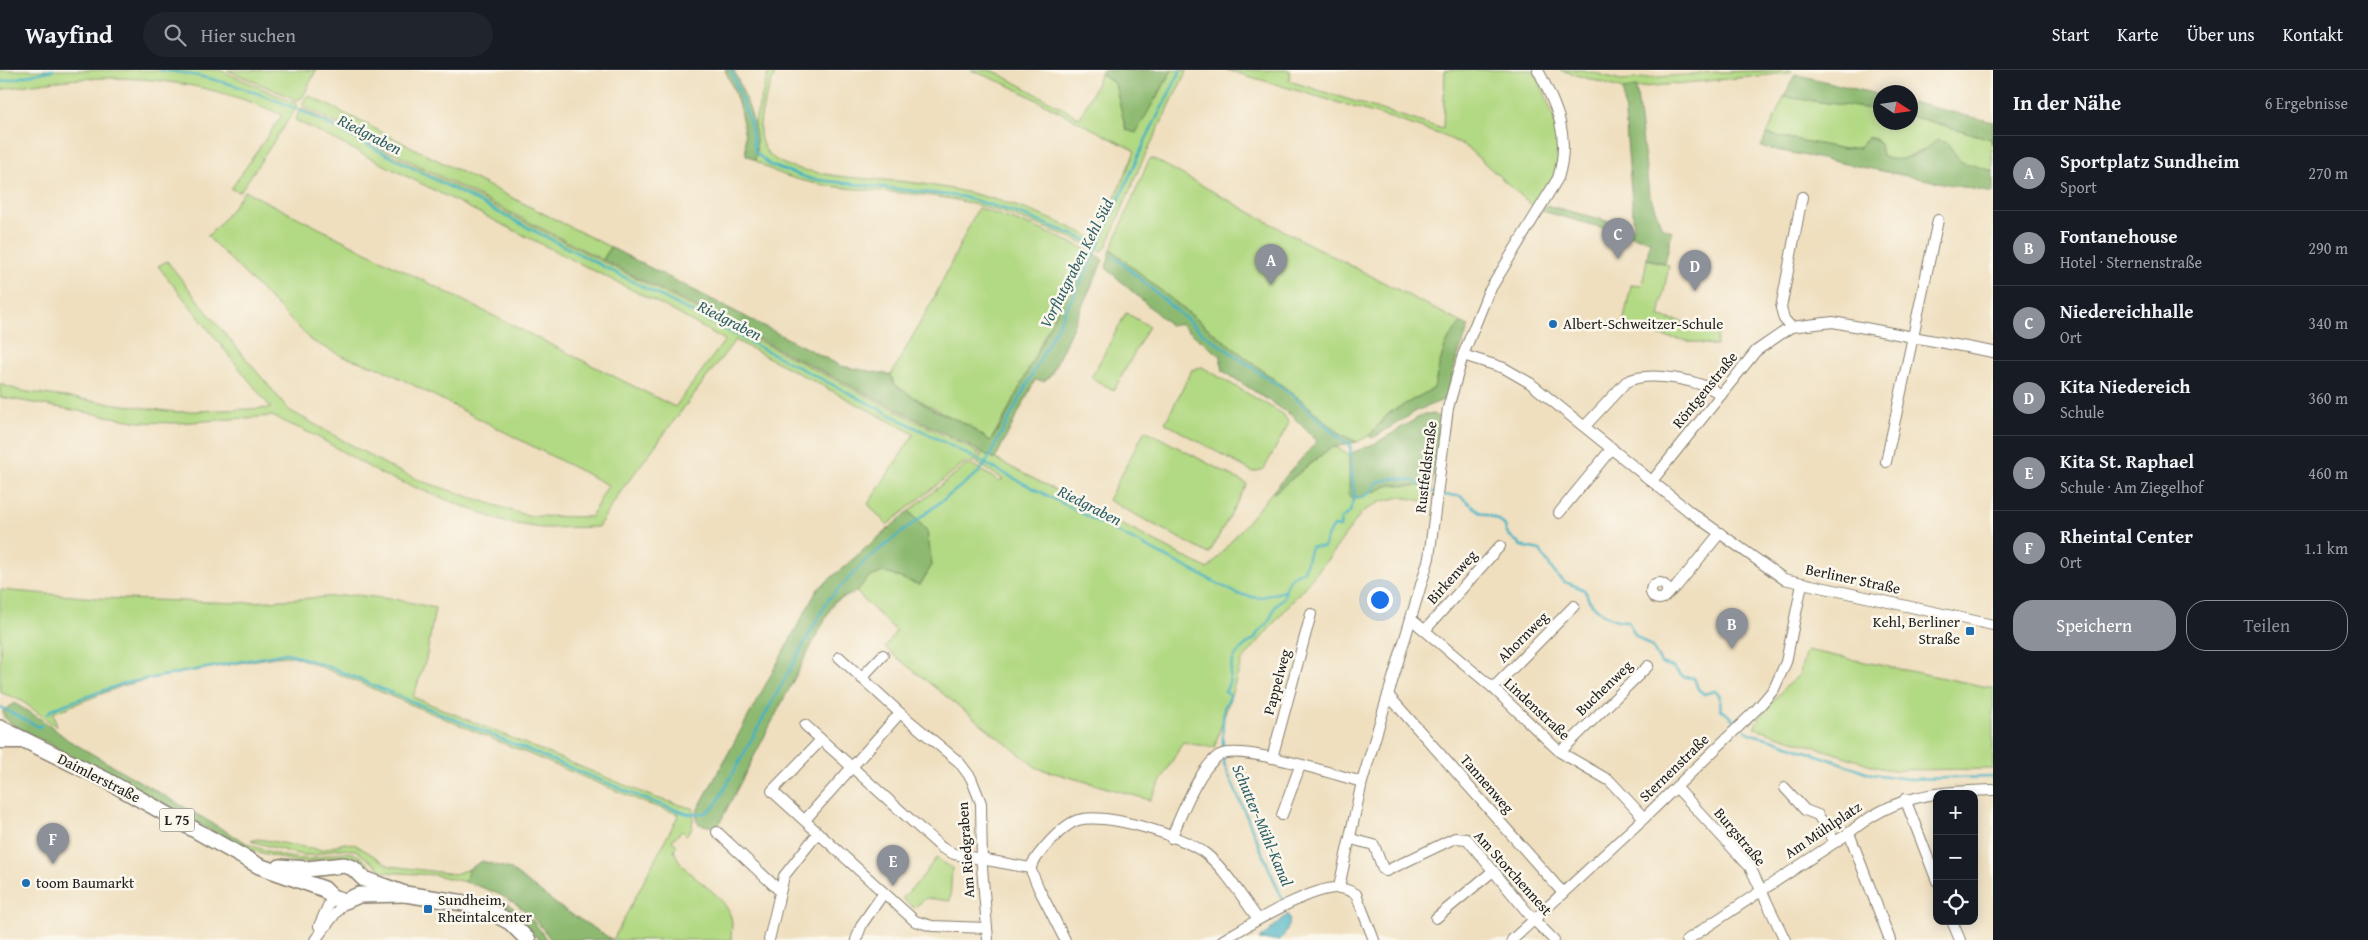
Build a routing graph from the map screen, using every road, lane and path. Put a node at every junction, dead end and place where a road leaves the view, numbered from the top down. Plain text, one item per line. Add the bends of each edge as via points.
1 (1538, 70) edge
2 (1802, 197) dead end
3 (1938, 220) dead end
4 (1791, 327) junction
5 (1913, 337) junction
6 (1993, 352) edge
7 (1463, 355) junction
8 (1721, 395) junction
9 (1584, 426) junction
10 (1612, 448) junction
11 (1886, 462) dead end
12 (1652, 481) junction
13 (1559, 513) dead end
14 (1720, 533) junction
15 (1500, 546) dead end
16 (1802, 584) junction
17 (1665, 596) dead end
18 (1574, 606) dead end
19 (1311, 614) dead end
20 (1411, 619) junction
21 (1993, 626) edge
22 (1426, 629) junction
23 (883, 655) dead end
24 (839, 657) dead end
25 (1648, 666) dead end
26 (861, 678) junction
27 (1494, 688) junction
28 (1388, 695) junction
29 (900, 713) junction
30 (805, 726) dead end
31 (0, 728) edge
32 (821, 740) junction
33 (0, 742) edge
34 (26, 742) junction
35 (1560, 752) junction
36 (1272, 758) junction
37 (1300, 766) junction
38 (853, 767) junction
39 (1362, 782) junction
40 (1676, 787) junction
41 (1785, 788) dead end
42 (1993, 790) edge
43 (1906, 799) junction
44 (1282, 815) dead end
45 (1644, 818) junction
46 (805, 820) junction
47 (717, 832) dead end
48 (818, 833) junction
49 (1849, 833) junction
50 (1171, 838) junction
51 (1350, 839) junction
52 (1835, 842) junction
53 (982, 859) junction
54 (248, 860) junction
55 (332, 868) junction
56 (1030, 868) junction
57 (1493, 871) junction
58 (364, 879) junction
59 (1937, 880) edge
60 (1339, 888) junction
61 (1761, 890) junction
62 (780, 891) junction
63 (1563, 893) junction
64 (404, 894) junction
65 (883, 894) junction
66 (340, 896) junction
67 (1436, 918) dead end
68 (1533, 919) junction
69 (1258, 920) junction
70 (1954, 925) edge
71 (987, 928) junction
72 (311, 940) edge
73 (316, 940) edge
74 (528, 940) edge
75 (769, 940) edge
76 (856, 940) edge
77 (988, 940) edge
78 (1065, 940) edge
79 (1223, 940) edge
80 (1374, 940) edge
81 (1512, 940) edge
82 (1554, 940) edge
83 (1687, 940) edge
84 (1785, 940) edge
85 (1890, 940) edge
86 (1960, 940) edge

1 - 7 street, Rustfeldstraße via 1560,119 1563,160 1558,178 1488,293
2 - 4 street via 1781,308
3 - 5 street
4 - 5 street, Röntgenstraße via 1833,322
4 - 8 street, Röntgenstraße via 1756,351
5 - 6 street, Röntgenstraße
5 - 11 street
7 - 9 street, Berliner Straße via 1504,368 1530,383
7 - 20 street, Rustfeldstraße via 1448,408 1429,558
8 - 9 street via 1711,386 1656,376 1634,378 1626,382
8 - 12 street, Röntgenstraße
9 - 10 street, Berliner Straße
10 - 12 street, Berliner Straße
10 - 13 street
12 - 14 street, Berliner Straße
14 - 16 street, Berliner Straße via 1768,570
14 - 17 street
15 - 22 street, Birkenweg
16 - 21 street, Berliner Straße
16 - 40 street, Sternenstraße via 1786,662 1774,689
18 - 27 street, Ahornweg
19 - 36 street, Pappelweg
20 - 22 street, Lindenstraße
20 - 28 street, Rustfeldstraße
22 - 27 street, Lindenstraße
23 - 26 street
24 - 26 street, Am Riedgraben
25 - 35 street, Buchenweg
26 - 29 street, Am Riedgraben
27 - 35 street, Lindenstraße
28 - 39 street, Rustfeldstraße
28 - 63 street, Tannenweg
29 - 38 street
29 - 53 street, Am Riedgraben via 959,762 971,778 981,804
30 - 32 street
31 - 34 main road, Daimlerstraße / L 75
32 - 38 street
32 - 46 street via 772,791
33 - 34 street
34 - 54 main road, Daimlerstraße / L 75 via 106,780
35 - 45 street, Lindenstraße via 1605,778
36 - 37 street
36 - 50 street via 1230,751 1219,755 1207,767 1193,791
37 - 39 street
37 - 44 street
38 - 46 street
38 - 53 street via 942,848 954,854
39 - 51 street, Rustfeldstraße
40 - 45 street, Sternenstraße
40 - 61 street, Burgstraße via 1750,868
41 - 52 street via 1805,810 1818,815
42 - 43 street, Am Mühlplatz via 1945,792
43 - 49 street, Am Mühlplatz via 1868,816
43 - 59 street
45 - 63 street, Sternenstraße
46 - 48 street
47 - 62 street
48 - 62 street via 784,876
48 - 65 street
49 - 52 street, Am Mühlplatz
49 - 85 street
50 - 56 street via 1112,820 1076,820 1046,845
50 - 69 street via 1204,852 1217,863
51 - 57 street, Am Storchennest via 1374,845 1386,870 1462,837
51 - 60 street, Rustfeldstraße
52 - 61 street, Am Mühlplatz
53 - 56 street
53 - 71 street, Am Riedgraben
54 - 55 main road, Daimlerstraße / L 75 via 291,868
54 - 66 main road, Daimlerstraße / L 75
55 - 58 main road, Daimlerstraße / L 75 via 344,865 354,868
55 - 66 main road via 324,879
56 - 78 street
57 - 67 street
57 - 68 street, Am Storchennest
58 - 64 main road, Daimlerstraße / L 75
58 - 66 main road via 363,888
60 - 69 street via 1323,890
60 - 80 street via 1356,894
61 - 83 street, Am Mühlplatz
61 - 84 street, Burgstraße
62 - 75 street
63 - 68 street, Sternenstraße
64 - 66 main road, Daimlerstraße / L 75
64 - 74 main road, Daimlerstraße / L 75 via 485,909 510,922
65 - 71 street via 915,921 932,926
65 - 76 street via 862,924
66 - 72 street
66 - 73 street
68 - 81 street, Sternenstraße
68 - 82 street, Am Storchennest
69 - 79 street
70 - 86 street
71 - 77 street, Am Riedgraben

